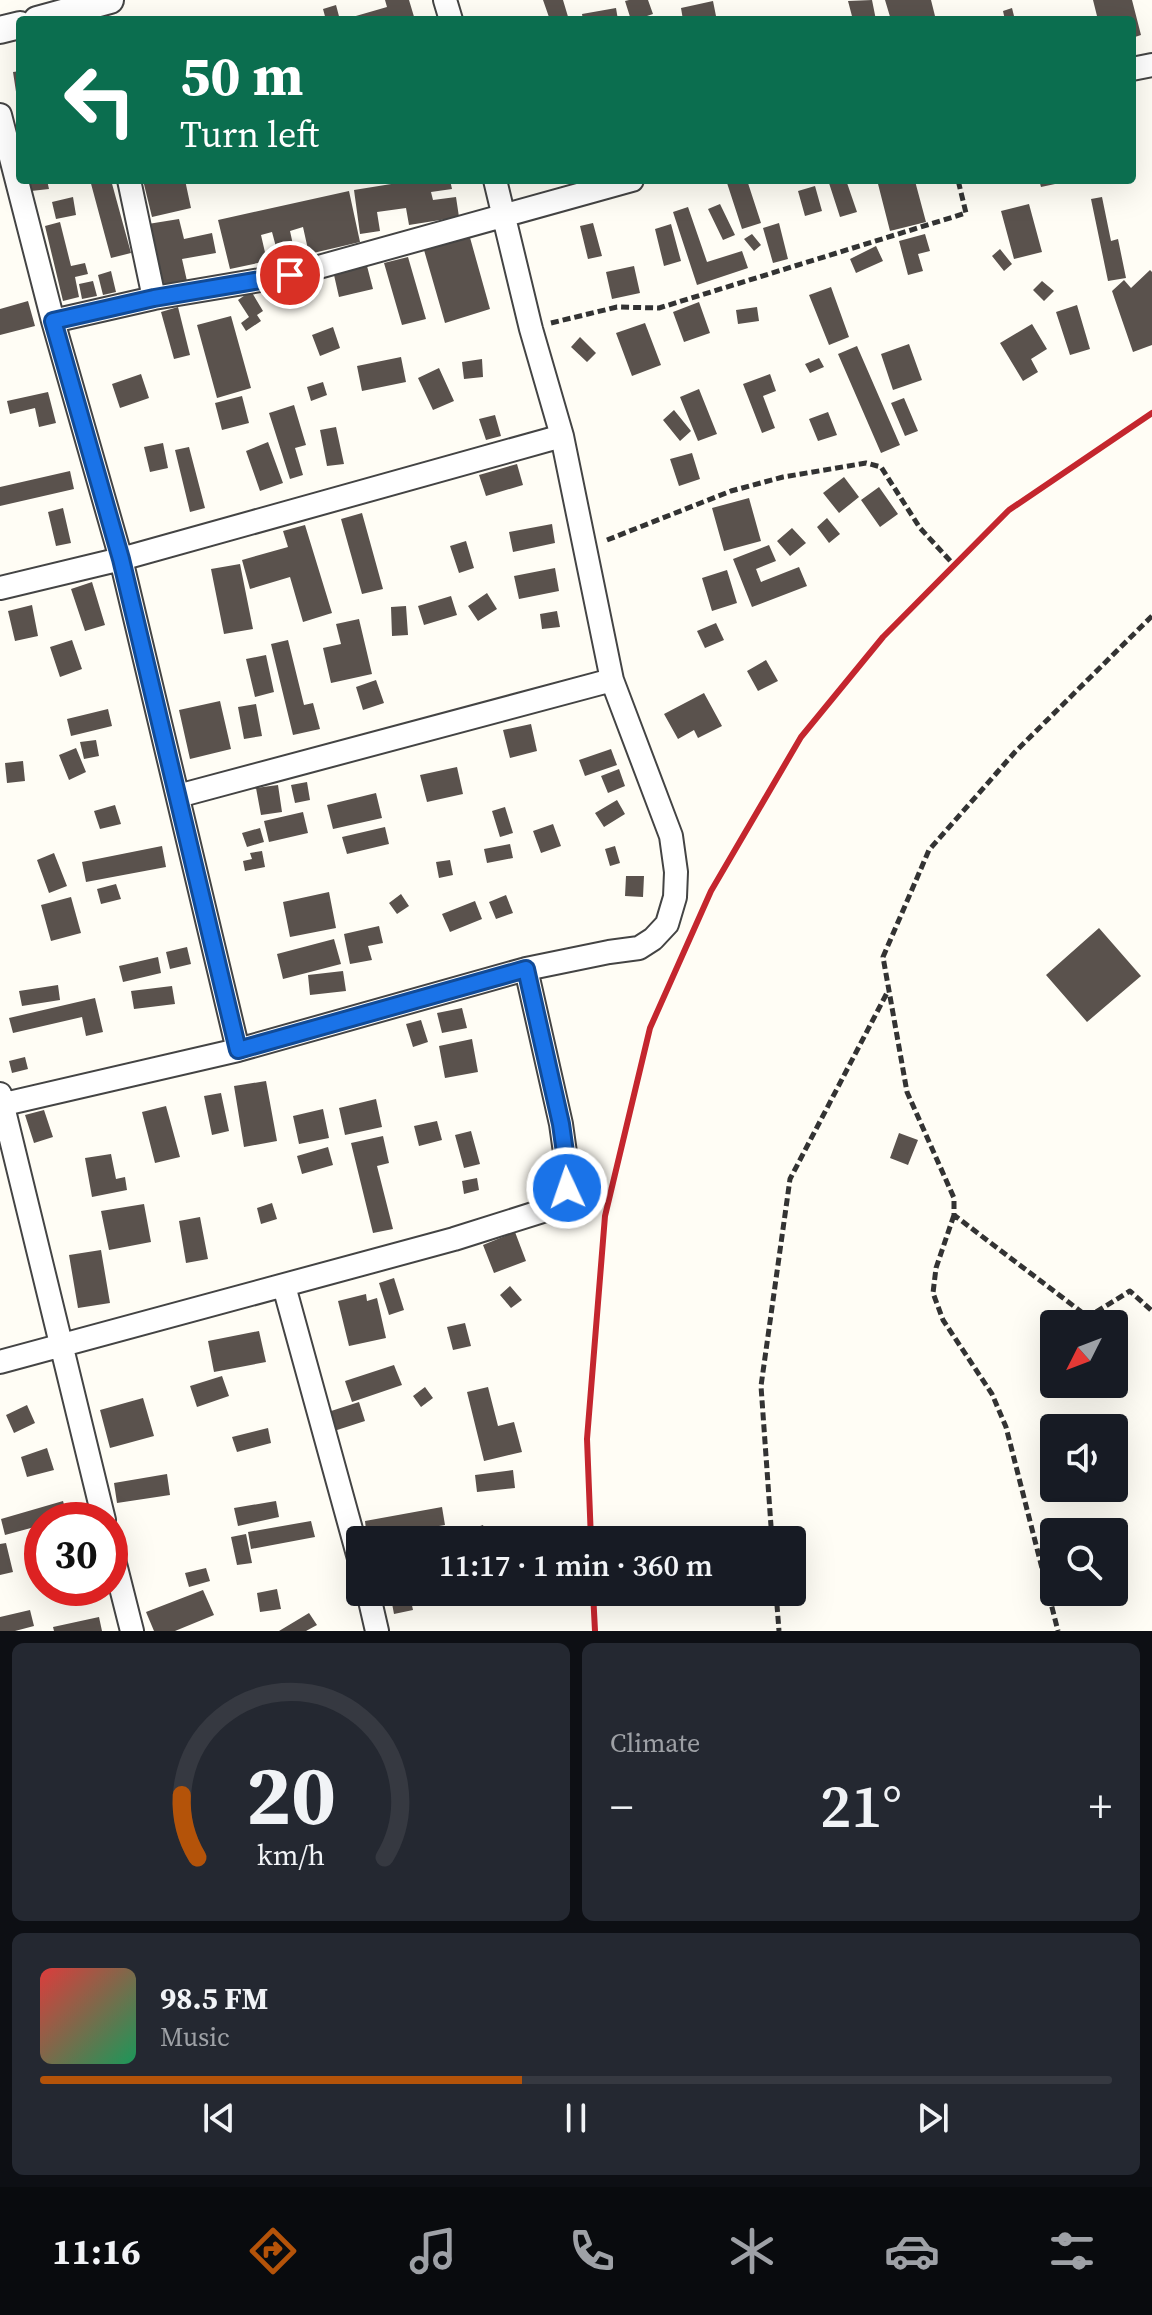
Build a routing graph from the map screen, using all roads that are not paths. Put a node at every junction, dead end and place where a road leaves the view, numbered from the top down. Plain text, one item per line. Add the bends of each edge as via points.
1 (101, 8) edge
2 (58, 16) edge
3 (0, 115) edge
4 (16, 177) edge
5 (18, 184) edge
6 (130, 184) edge
7 (496, 184) edge
8 (617, 184) edge
9 (504, 214) junction
10 (154, 298) junction
11 (53, 321) junction
12 (562, 436) junction
13 (121, 559) junction
14 (0, 588) edge
15 (612, 680) junction
16 (178, 796) junction
17 (526, 969) junction
18 (238, 1050) junction
19 (1, 1101) edge
20 (284, 1286) junction
21 (61, 1347) junction
22 (0, 1362) edge
23 (100, 1502) edge
24 (350, 1526) edge
25 (126, 1606) edge
26 (371, 1606) edge
27 (132, 1631) edge
28 (377, 1631) edge

1 - 2 street
3 - 4 street
5 - 11 street
6 - 10 street
7 - 9 street
8 - 9 street
9 - 10 street via 290,275
9 - 12 street
10 - 11 street
11 - 13 street
12 - 13 street
12 - 15 street
13 - 14 street
13 - 16 street
15 - 16 street
15 - 17 street via 671,836 675,897 667,924 639,948
16 - 18 street
17 - 18 street
17 - 20 street via 561,1124 568,1174 561,1199 549,1209 481,1231
18 - 19 street
19 - 21 street
20 - 21 street
20 - 24 street
21 - 22 street
21 - 23 street
25 - 27 street
26 - 28 street

